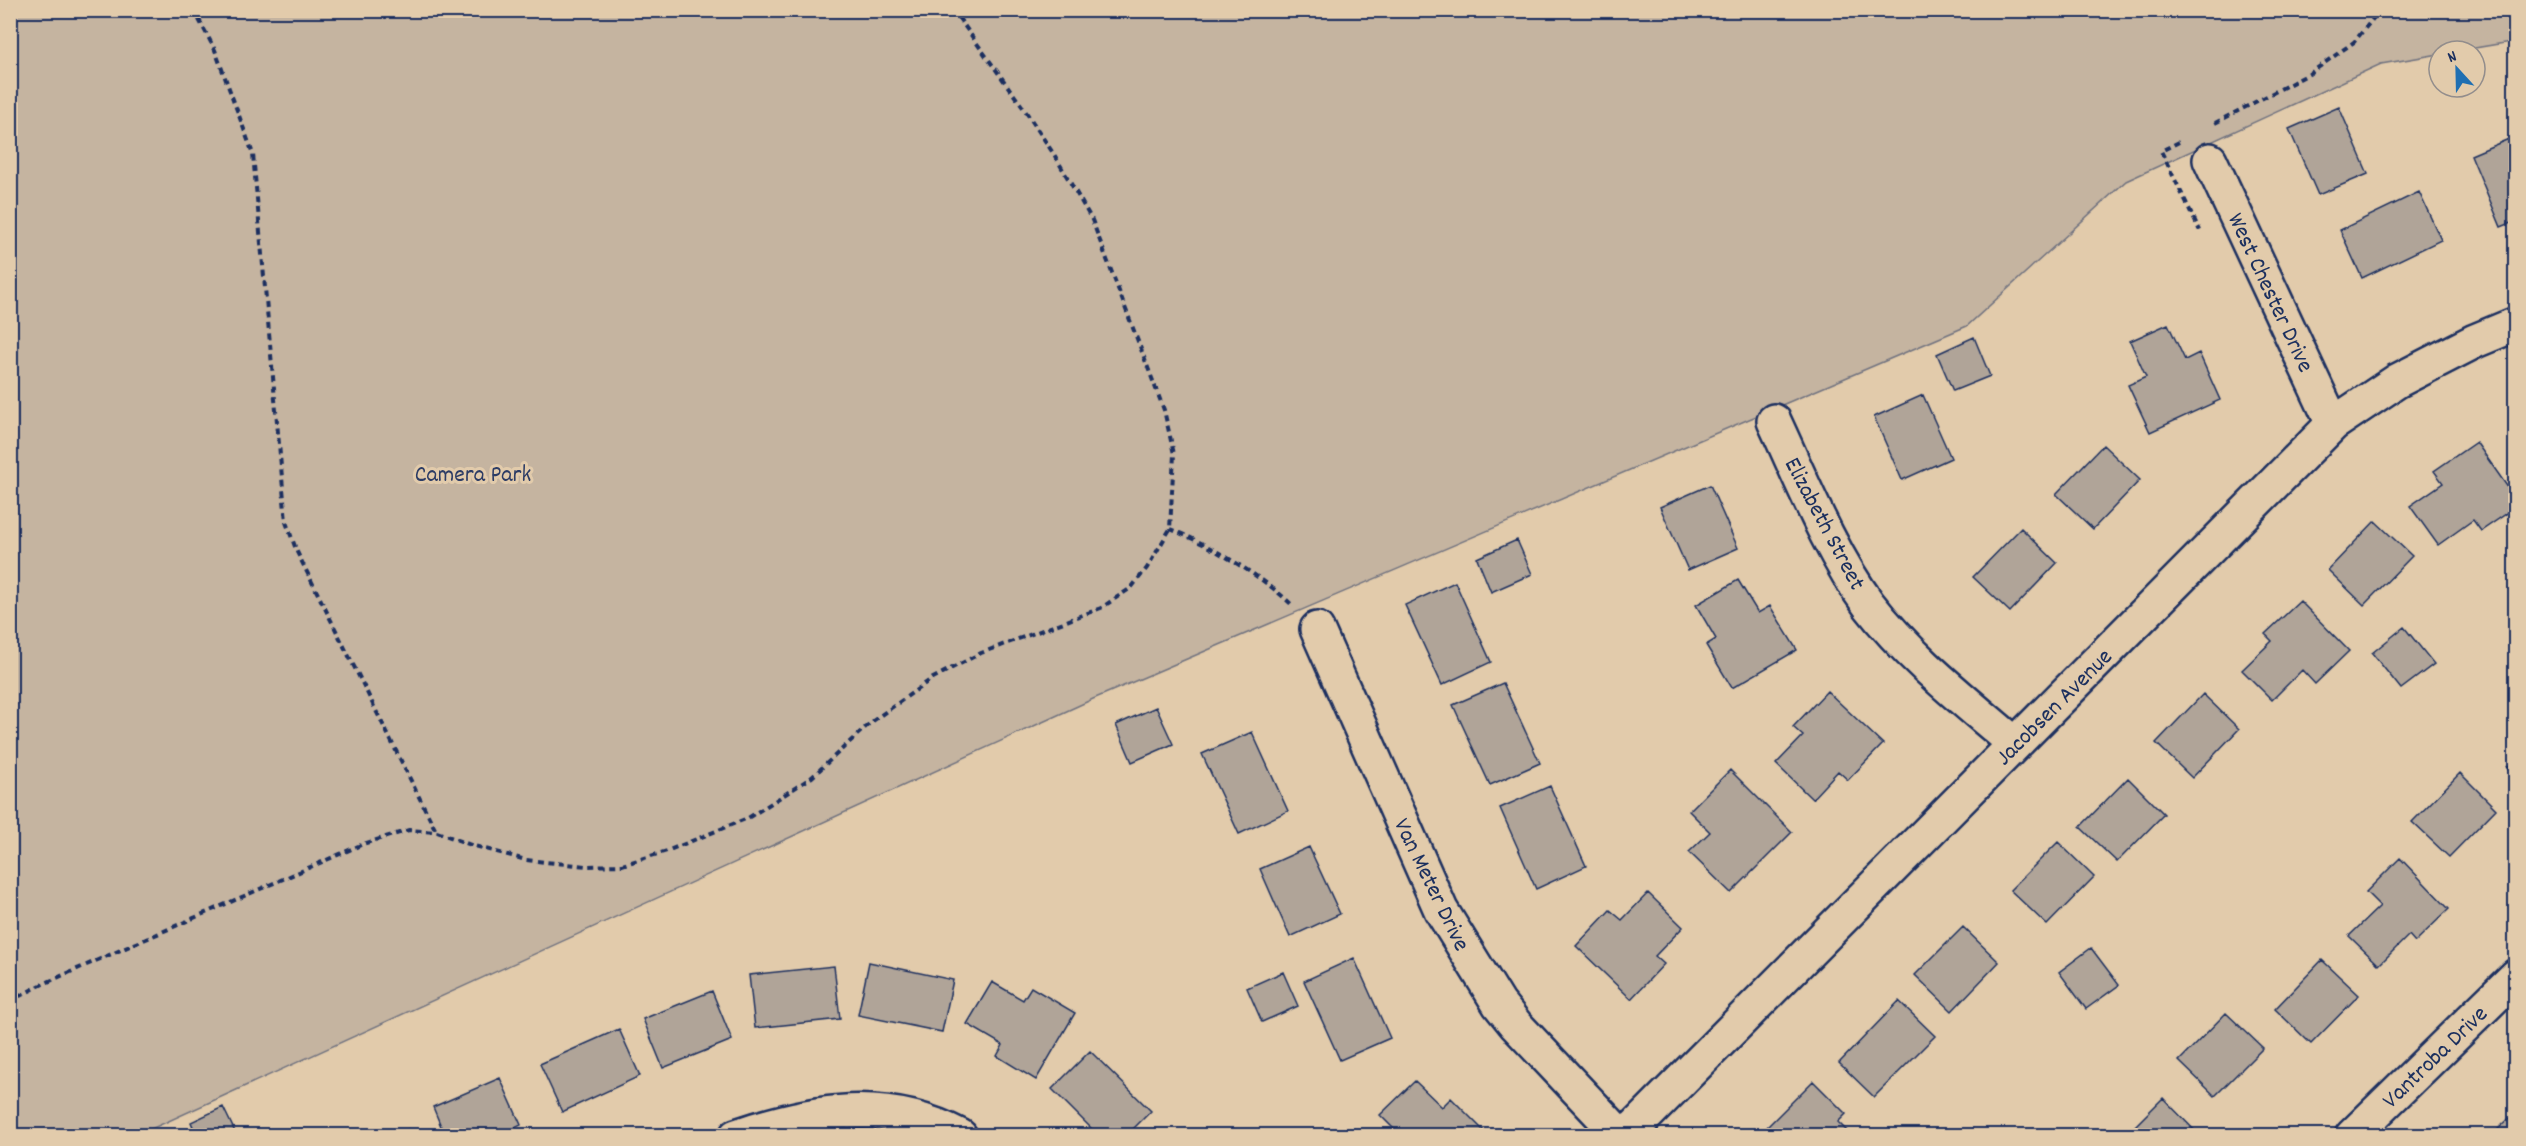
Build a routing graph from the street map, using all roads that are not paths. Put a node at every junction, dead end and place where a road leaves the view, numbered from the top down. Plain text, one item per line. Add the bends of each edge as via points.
1 (2210, 160) dead end
2 (2516, 324) edge
3 (1774, 421) dead end
4 (2333, 424) junction
5 (1317, 629) road end
6 (2015, 744) junction
7 (2516, 976) edge
8 (736, 1136) edge
9 (960, 1136) edge
10 (1621, 1136) edge
11 (1626, 1136) edge
12 (2352, 1136) edge

1 - 4 street, West Chester Drive
2 - 4 street, Jacobsen Avenue via 2397,381
3 - 6 street, Elizabeth Street via 1824,529 1868,603 1904,646
4 - 6 street, Jacobsen Avenue
5 - 10 street, Van Meter Drive via 1441,910 1466,952 1516,1025
6 - 11 street, Jacobsen Avenue
7 - 12 street, Vantroba Drive
8 - 9 street via 781,1121 836,1111 893,1112 941,1125

